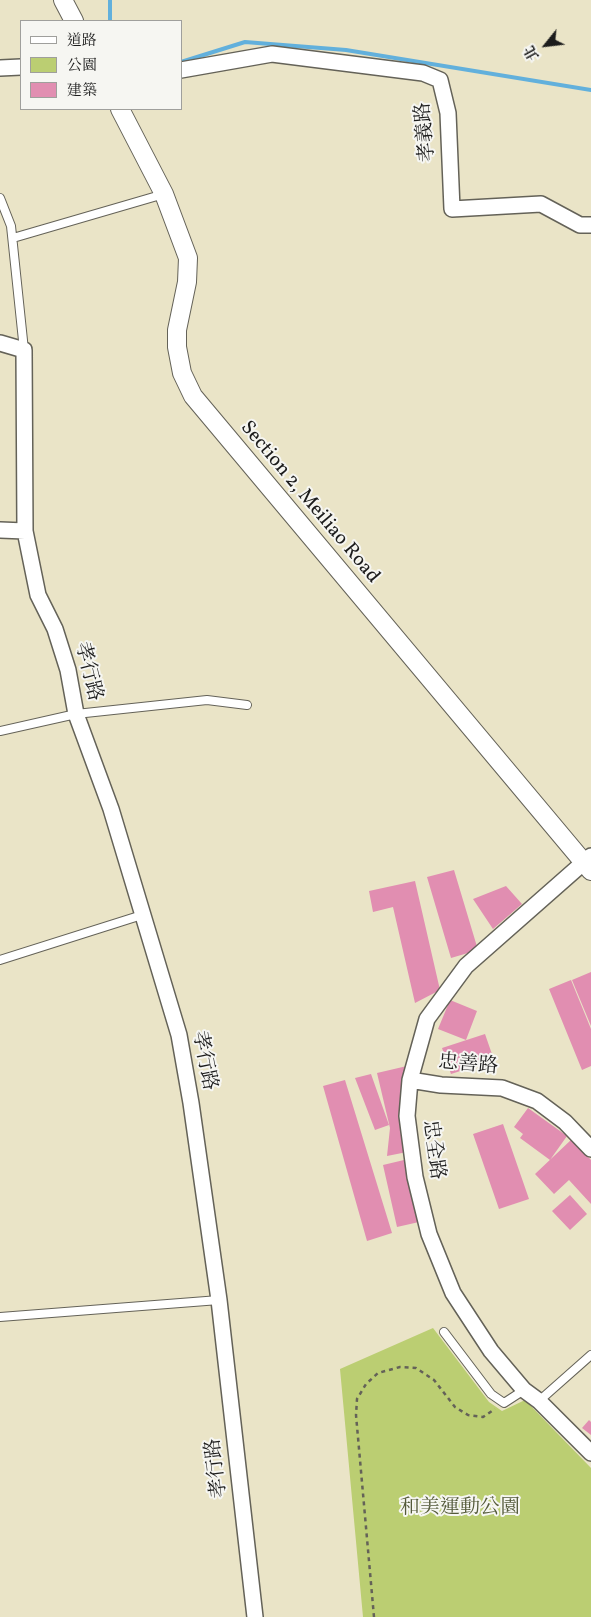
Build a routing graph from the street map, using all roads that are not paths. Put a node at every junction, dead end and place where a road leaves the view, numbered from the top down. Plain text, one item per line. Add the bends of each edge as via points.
1 (63, 0) edge
2 (73, 20) edge
3 (20, 67) edge
4 (0, 68) edge
5 (182, 70) edge
6 (121, 110) edge
7 (164, 194) junction
8 (0, 198) edge
9 (591, 225) edge
10 (13, 238) junction
11 (0, 343) edge
12 (24, 350) junction
13 (0, 530) edge
14 (26, 531) junction
15 (247, 705) dead end
16 (76, 714) junction
17 (0, 730) edge
18 (588, 863) edge
19 (142, 915) junction
20 (0, 960) edge
21 (410, 1080) junction
22 (591, 1149) edge
23 (219, 1300) junction
24 (0, 1317) edge
25 (444, 1332) dead end
26 (591, 1355) edge
27 (524, 1390) junction
28 (539, 1401) junction
29 (591, 1453) edge
30 (255, 1617) edge

1 - 2 street
3 - 4 street
5 - 9 street, 孝義路 via 272,54 423,73 440,80 448,112 452,209 541,204 580,225
6 - 7 street, Section 2, Meiliao Road
7 - 10 lane
7 - 18 street, Section 2, Meiliao Road via 188,258 177,347 182,372 193,396
8 - 10 lane
10 - 12 lane
11 - 12 street
12 - 14 street, 孝行路
13 - 14 street
14 - 16 street, 孝行路 via 38,595 55,629 68,670
15 - 16 lane via 207,700
16 - 17 lane
16 - 19 street, 孝行路 via 111,809
18 - 21 street, 忠全路 via 466,966 427,1019
19 - 20 lane
19 - 23 street, 孝行路 via 179,1035
21 - 22 street, 忠善路 via 502,1088 537,1101 565,1122
21 - 27 street, 忠全路 via 407,1116 414,1177 429,1234 453,1293 491,1351
23 - 24 lane
23 - 30 street, 孝行路
25 - 27 lane via 491,1394 504,1403
26 - 28 lane
27 - 28 street, 忠全路
28 - 29 street, 忠全路

